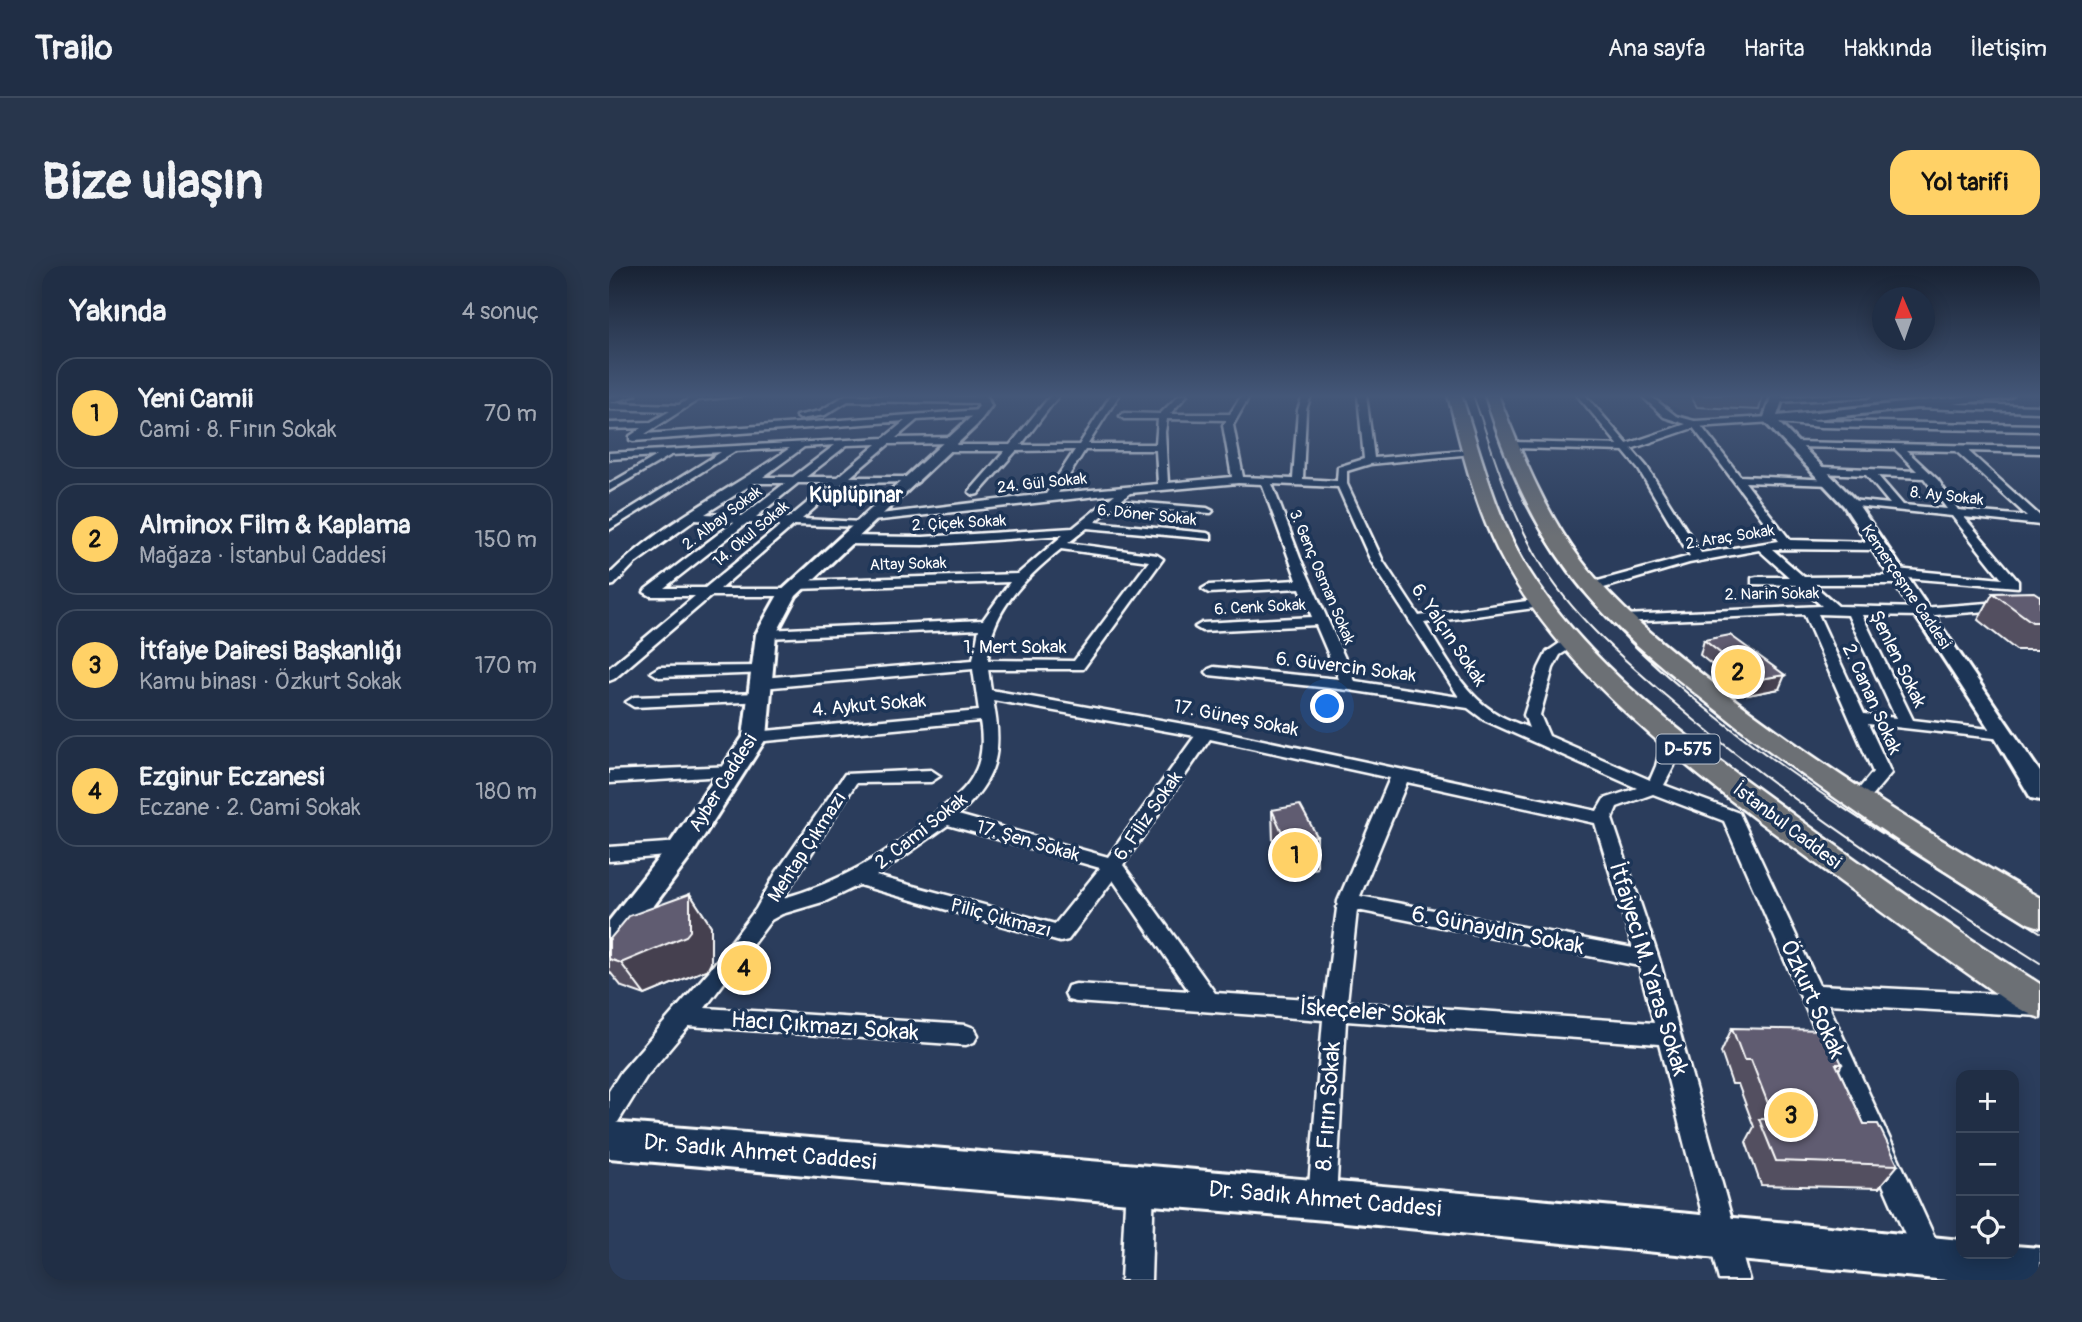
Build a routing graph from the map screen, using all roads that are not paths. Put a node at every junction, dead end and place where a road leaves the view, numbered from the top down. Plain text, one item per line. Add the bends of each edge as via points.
1 (627, 442) edge
2 (840, 442) edge
3 (845, 442) edge
4 (886, 442) edge
5 (916, 442) edge
6 (1018, 442) edge
7 (1083, 442) edge
8 (1161, 442) edge
9 (1231, 442) edge
10 (1301, 442) edge
11 (1367, 442) edge
12 (1469, 442) edge
13 (1620, 442) edge
14 (1642, 442) edge
15 (1709, 442) edge
16 (951, 444) junction
17 (1795, 444) joint
18 (801, 445) junction
19 (1512, 445) joint
20 (1161, 447) junction
21 (1898, 447) junction
22 (734, 448) junction
23 (1013, 448) junction
24 (1625, 448) junction
25 (1959, 448) junction
26 (1079, 449) junction
27 (2019, 450) junction
28 (2040, 450) edge
29 (1472, 451) junction
30 (670, 452) junction
31 (609, 455) edge
32 (1369, 461) junction
33 (2040, 465) edge
34 (1869, 472) junction
35 (1927, 475) junction
36 (1827, 476) junction
37 (752, 480) junction
38 (799, 480) junction
39 (841, 480) junction
40 (913, 480) junction
41 (1238, 480) junction
42 (1737, 480) junction
43 (1266, 481) junction
44 (1298, 482) junction
45 (1342, 484) junction
46 (1163, 487) junction
47 (609, 488) edge
48 (1127, 491) junction
49 (974, 492) dead end
50 (1051, 497) junction
51 (1850, 503) junction
52 (1112, 504) junction
53 (1899, 508) junction
54 (1207, 510) dead end
55 (1955, 513) junction
56 (695, 517) junction
57 (745, 520) junction
58 (867, 521) junction
59 (2040, 521) edge
60 (789, 522) junction
61 (609, 527) edge
62 (1080, 528) junction
63 (1206, 537) dead end
64 (845, 540) junction
65 (1787, 544) junction
66 (1060, 545) junction
67 (1763, 547) junction
68 (1878, 547) junction
69 (1697, 557) junction
70 (1898, 577) junction
71 (1021, 578) junction
72 (1799, 579) junction
73 (609, 582) edge
74 (1758, 582) dead end
75 (1303, 584) junction
76 (1592, 587) junction
77 (792, 589) junction
78 (1209, 589) dead end
79 (651, 592) joint
80 (705, 593) junction
81 (1541, 603) junction
82 (2040, 603) edge
83 (1809, 610) junction
84 (1835, 611) junction
85 (1853, 611) junction
86 (1922, 612) junction
87 (1624, 619) junction
88 (1416, 620) junction
89 (1320, 621) junction
90 (988, 624) junction
91 (1202, 627) dead end
92 (766, 634) junction
93 (1571, 642) junction
94 (980, 664) junction
95 (659, 672) dead end
96 (1215, 672) dead end
97 (609, 676) edge
98 (762, 684) junction
99 (1349, 685) junction
100 (982, 693) junction
101 (634, 702) dead end
102 (1473, 704) junction
103 (988, 715) junction
104 (1858, 718) junction
105 (1907, 724) junction
106 (1206, 733) junction
107 (1672, 736) junction
108 (2006, 736) junction
109 (755, 737) junction
110 (1541, 738) junction
111 (735, 771) junction
112 (1401, 774) junction
113 (930, 776) dead end
114 (609, 777) edge
115 (1654, 788) junction
116 (2040, 792) edge
117 (1859, 800) junction
118 (943, 817) junction
119 (1603, 819) junction
120 (681, 849) junction
121 (609, 854) edge
122 (1113, 865) junction
123 (858, 878) junction
124 (1348, 901) junction
125 (765, 912) junction
126 (2040, 914) edge
127 (609, 943) edge
128 (1648, 959) junction
129 (1076, 993) dead end
130 (1811, 994) junction
131 (1208, 1002) junction
132 (2040, 1004) edge
133 (1335, 1010) junction
134 (683, 1016) junction
135 (1669, 1034) junction
136 (966, 1035) dead end
137 (609, 1114) edge
138 (609, 1140) edge
139 (1140, 1183) junction
140 (1322, 1198) junction
141 (1724, 1236) junction
142 (1929, 1257) junction
143 (2040, 1269) edge
144 (1136, 1280) edge
145 (1734, 1280) edge

1 - 31 street
2 - 18 street
3 - 38 street, 2. Albay Sokak
4 - 39 street, 14. Okul Sokak
5 - 16 street
6 - 23 street
7 - 26 street
8 - 20 street
9 - 41 street
10 - 44 street
11 - 32 street
12 - 29 highway, İstanbul Caddesi / D-575
13 - 24 street
14 - 24 street
15 - 42 street
16 - 23 street
16 - 40 main road, Ayber Caddesi
17 - 21 street
17 - 36 main road, Kemerçeşme Caddesi
18 - 22 street
18 - 37 street
19 - 24 street
19 - 76 highway, D-575 via 1548,526
20 - 26 street
20 - 46 street
21 - 25 street
21 - 35 street
22 - 30 street
22 - 61 street
23 - 26 street
23 - 49 street
24 - 69 street
25 - 27 street
25 - 59 street
26 - 50 street
27 - 28 street
27 - 33 street
29 - 32 street
29 - 81 highway, İstanbul Caddesi / D-575 via 1502,537
30 - 31 street
30 - 47 street
32 - 45 street via 1342,469
34 - 35 street
34 - 36 street
34 - 53 street
35 - 55 street
36 - 42 street
36 - 51 main road, Kemerçeşme Caddesi
37 - 38 street
37 - 56 street
38 - 39 street
38 - 57 street, 2. Albay Sokak
39 - 40 street
39 - 60 street, 14. Okul Sokak
40 - 58 main road, Ayber Caddesi
41 - 43 street, 24. Gül Sokak
41 - 46 street, 24. Gül Sokak
42 - 65 street
43 - 44 street, 24. Gül Sokak
43 - 75 street, 3. Genç Osman Sokak
44 - 45 street, 24. Gül Sokak
45 - 88 street, 6. Yalçın Sokak via 1377,561
46 - 48 street, 24. Gül Sokak
48 - 50 street, 24. Gül Sokak
48 - 52 street, 2. Cami Sokak
50 - 58 street, 24. Gül Sokak
51 - 53 street, 8. Ay Sokak
51 - 68 main road, Kemerçeşme Caddesi
52 - 54 street
52 - 62 street, 2. Cami Sokak
53 - 55 street, 8. Ay Sokak
55 - 59 street, 8. Ay Sokak
55 - 70 street via 2013,584
56 - 57 street, 24. Gül Sokak
56 - 73 street via 671,530
57 - 60 street, 24. Gül Sokak
57 - 79 street, 2. Albay Sokak
58 - 60 street, 24. Gül Sokak
58 - 64 main road, Ayber Caddesi
60 - 80 street, 14. Okul Sokak
62 - 63 street, 6. Döner Sokak
62 - 64 street, 2. Çiçek Sokak via 923,541
62 - 66 street, 2. Cami Sokak
64 - 77 main road, Ayber Caddesi
65 - 67 street, 2. Araç Sokak
65 - 68 street, 2. Araç Sokak
66 - 71 street, 2. Cami Sokak
66 - 94 street, 1. Mert Sokak via 1157,559 1078,666
67 - 69 street, 2. Araç Sokak
67 - 72 street
68 - 70 main road, Kemerçeşme Caddesi
69 - 76 street, 2. Araç Sokak
70 - 72 street
70 - 86 main road, Kemerçeşme Caddesi
71 - 77 street, Altay Sokak
71 - 90 street, 2. Cami Sokak
72 - 74 street
72 - 84 street
75 - 78 street
75 - 89 street, 3. Genç Osman Sokak
76 - 87 highway, D-575
77 - 80 street, Altay Sokak
77 - 92 main road, Ayber Caddesi
79 - 80 street, Altay Sokak
80 - 97 street, 14. Okul Sokak
81 - 88 street
81 - 93 highway, İstanbul Caddesi / D-575
82 - 86 street, 2. Narin Sokak
83 - 84 street, 2. Narin Sokak
83 - 87 street, 2. Narin Sokak
83 - 104 street, 2. Canan Sokak
84 - 85 street, 2. Narin Sokak
85 - 86 street, 2. Narin Sokak
85 - 105 street, Şenlen Sokak
86 - 108 main road, Kemerçeşme Caddesi
87 - 117 highway, D-575 via 1777,746
88 - 102 street, 6. Yalçın Sokak
89 - 91 street, 6. Cenk Sokak
89 - 99 street, 3. Genç Osman Sokak
90 - 92 street
90 - 94 street, 2. Cami Sokak
92 - 98 main road, Ayber Caddesi
93 - 107 highway, İstanbul Caddesi / D-575
93 - 110 street via 1554,652 1546,668 1532,715
94 - 98 street, 1. Mert Sokak
94 - 100 street, 2. Cami Sokak
95 - 98 street
96 - 99 street, 6. Güvercin Sokak
98 - 101 street
98 - 109 main road, Ayber Caddesi
99 - 102 street, 6. Güvercin Sokak
100 - 103 street, 2. Cami Sokak
100 - 106 street, 17. Güneş Sokak
102 - 110 street, 6. Yalçın Sokak via 1490,718
103 - 109 street, 4. Aykut Sokak
103 - 118 street, 2. Cami Sokak via 993,742 984,774
104 - 105 street
104 - 117 street, 2. Canan Sokak via 1882,773
105 - 108 street
106 - 112 street, 17. Güneş Sokak
106 - 122 street, 6. Filiz Sokak
107 - 115 street via 1663,778
107 - 132 highway, İstanbul Caddesi / D-575 via 1904,912
108 - 116 main road, Kemerçeşme Caddesi
109 - 111 main road, Ayber Caddesi
110 - 115 street, 6. Yalçın Sokak
111 - 114 street
111 - 120 main road, Ayber Caddesi
112 - 119 street, 17. Güneş Sokak
112 - 124 street, 8. Fırın Sokak
113 - 125 street, Mehtap Çıkmazı via 851,778
115 - 119 street via 1610,803
115 - 130 street, Özkurt Sokak via 1732,817
117 - 126 highway, D-575
118 - 122 street, 17. Şen Sokak
118 - 123 street, 2. Cami Sokak
119 - 128 street, İtfaiyeci M. Yaras Sokak
120 - 121 street
120 - 127 main road, Ayber Caddesi
122 - 123 street, Piliç Çıkmazı via 1060,934
122 - 131 street, 6. Filiz Sokak
123 - 125 street, 2. Cami Sokak via 817,897
124 - 128 street, 6. Günaydın Sokak
124 - 133 street, 8. Fırın Sokak
125 - 134 street
128 - 135 street, İtfaiyeci M. Yaras Sokak
129 - 131 street, İskeçeler Sokak
130 - 132 street
130 - 142 street, Özkurt Sokak
131 - 133 street, İskeçeler Sokak
133 - 135 street, İskeçeler Sokak
133 - 140 street, 8. Fırın Sokak
134 - 136 street, Hacı Çıkmazı Sokak
134 - 137 street via 637,1070
135 - 141 street, İtfaiyeci M. Yaras Sokak
138 - 139 main road, Dr. Sadık Ahmet Caddesi
139 - 140 main road, Dr. Sadık Ahmet Caddesi
139 - 144 street
140 - 141 main road, Dr. Sadık Ahmet Caddesi
141 - 142 main road, Dr. Sadık Ahmet Caddesi
141 - 145 street, İtfaiyeci M. Yaras Sokak
142 - 143 main road, Dr. Sadık Ahmet Caddesi

